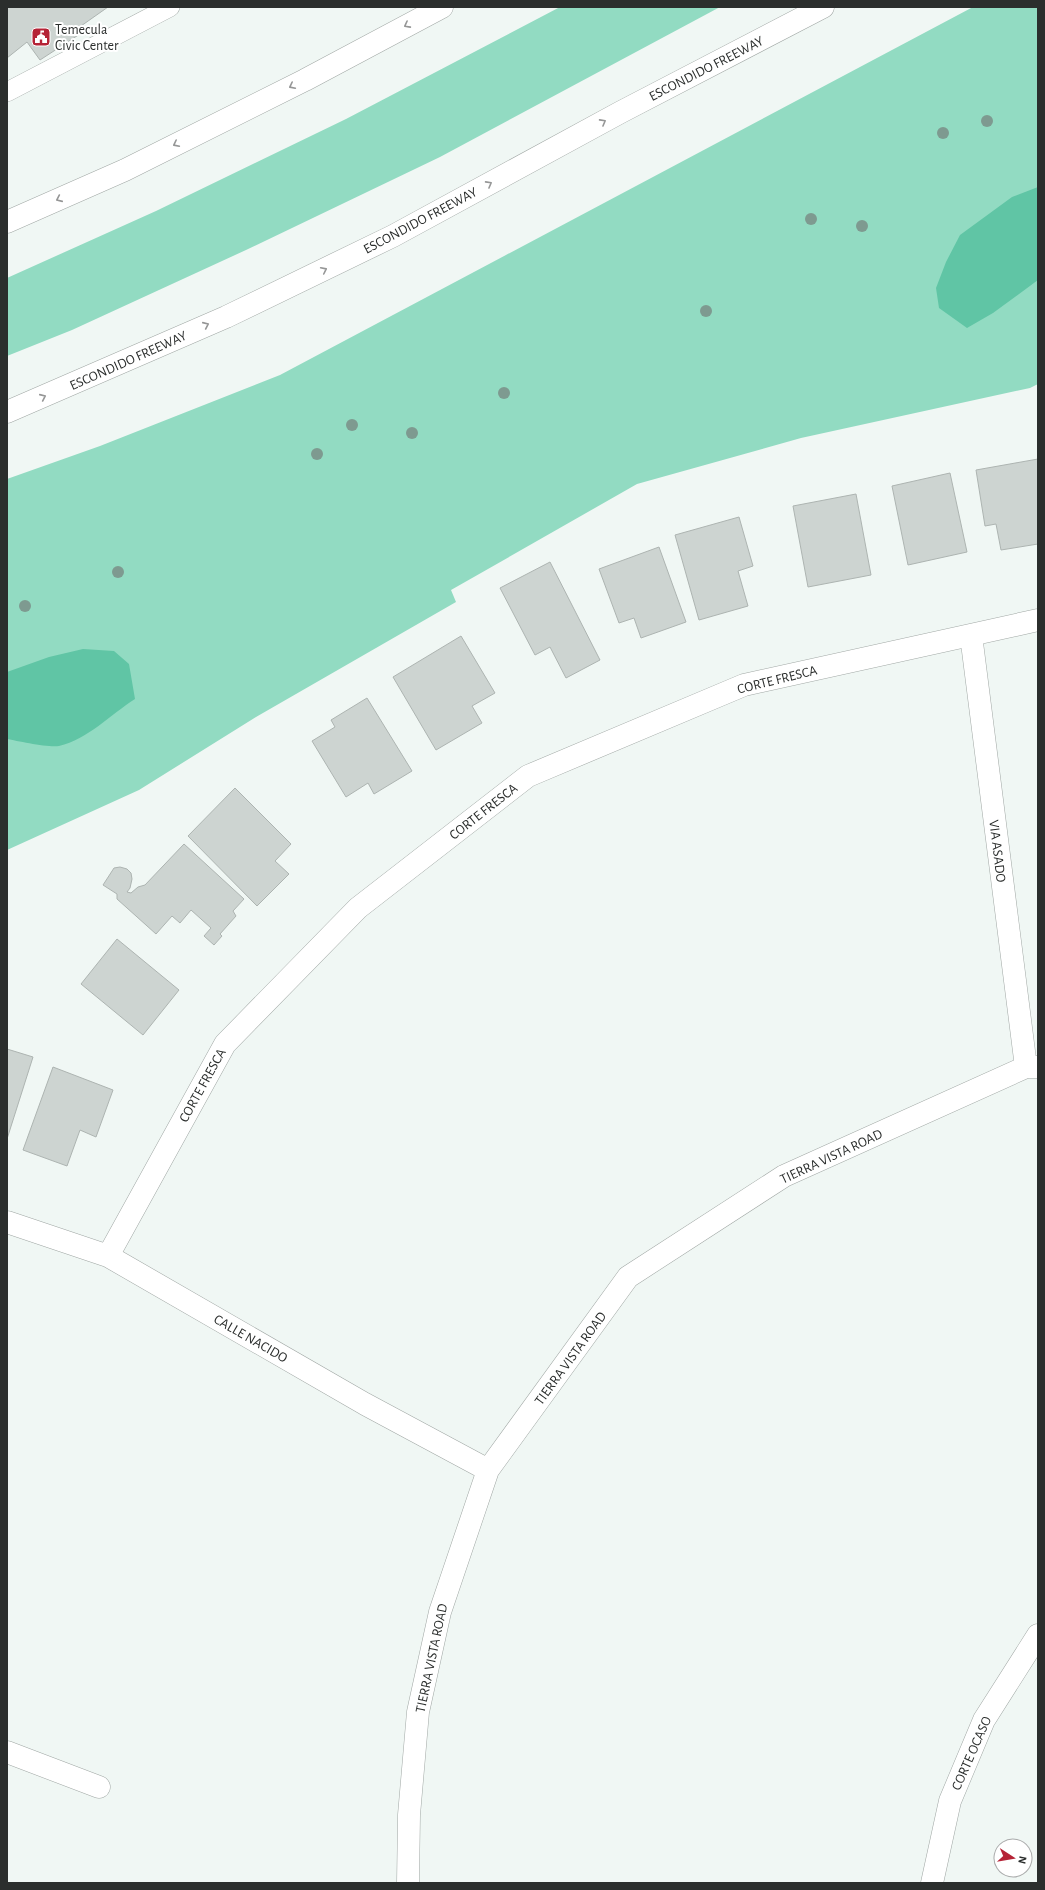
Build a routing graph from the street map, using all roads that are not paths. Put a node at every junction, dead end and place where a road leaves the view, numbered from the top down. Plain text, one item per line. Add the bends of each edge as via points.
1 (170, 7) edge
2 (442, 7) edge
3 (823, 7) edge
4 (7, 92) edge
5 (7, 222) edge
6 (7, 412) edge
7 (1038, 620) edge
8 (971, 635) junction
9 (1032, 1067) edge
10 (7, 1222) edge
11 (108, 1256) junction
12 (488, 1470) junction
13 (1038, 1636) edge
14 (7, 1752) edge
15 (100, 1787) dead end
16 (408, 1883) edge
17 (932, 1883) edge

1 - 4 lane
2 -> 5 main road via 305,80 125,170
6 -> 3 main road, ESCONDIDO FREEWAY via 226,317 393,236 621,112
7 - 8 main road, CORTE FRESCA
8 - 9 main road, VIA ASADO
8 - 11 main road, CORTE FRESCA via 744,685 528,776 358,908 225,1044
9 - 12 main road, TIERRA VISTA ROAD via 784,1176 628,1277
10 - 11 main road, CALLE NACIDO
11 - 12 main road, CALLE NACIDO via 365,1404
12 - 16 main road, TIERRA VISTA ROAD via 440,1612 418,1712 409,1815
13 - 17 main road, CORTE OCASO via 984,1720 950,1801
14 - 15 main road

